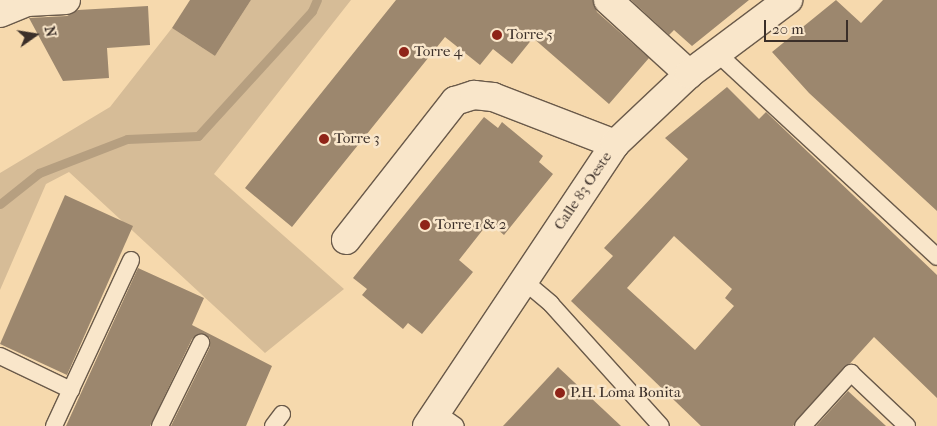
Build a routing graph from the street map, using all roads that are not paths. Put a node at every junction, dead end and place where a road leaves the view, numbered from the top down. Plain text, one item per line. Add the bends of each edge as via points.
1 (66, 0) edge
2 (608, 0) edge
3 (788, 0) edge
4 (0, 12) edge
5 (717, 53) junction
6 (689, 74) junction
7 (615, 144) junction
8 (346, 240) dead end
9 (937, 257) edge
10 (131, 260) dead end
11 (524, 281) junction
12 (201, 343) dead end
13 (0, 356) edge
14 (71, 390) junction
15 (440, 421) edge
16 (54, 426) edge
17 (160, 426) edge
18 (661, 426) edge
19 (803, 426) edge
20 (907, 426) edge

1 - 4 street via 27,2
2 - 6 street
3 - 5 street, Calle 83 Oeste
5 - 6 street, Calle 83 Oeste
5 - 9 lane
6 - 7 street, Calle 83 Oeste
7 - 8 street via 493,97 474,95 455,101
7 - 11 street, Calle 83 Oeste
10 - 14 lane
11 - 15 street, Calle 83 Oeste
11 - 18 lane via 551,304
12 - 17 lane
13 - 14 lane
14 - 16 lane
19 - 20 lane via 851,373

